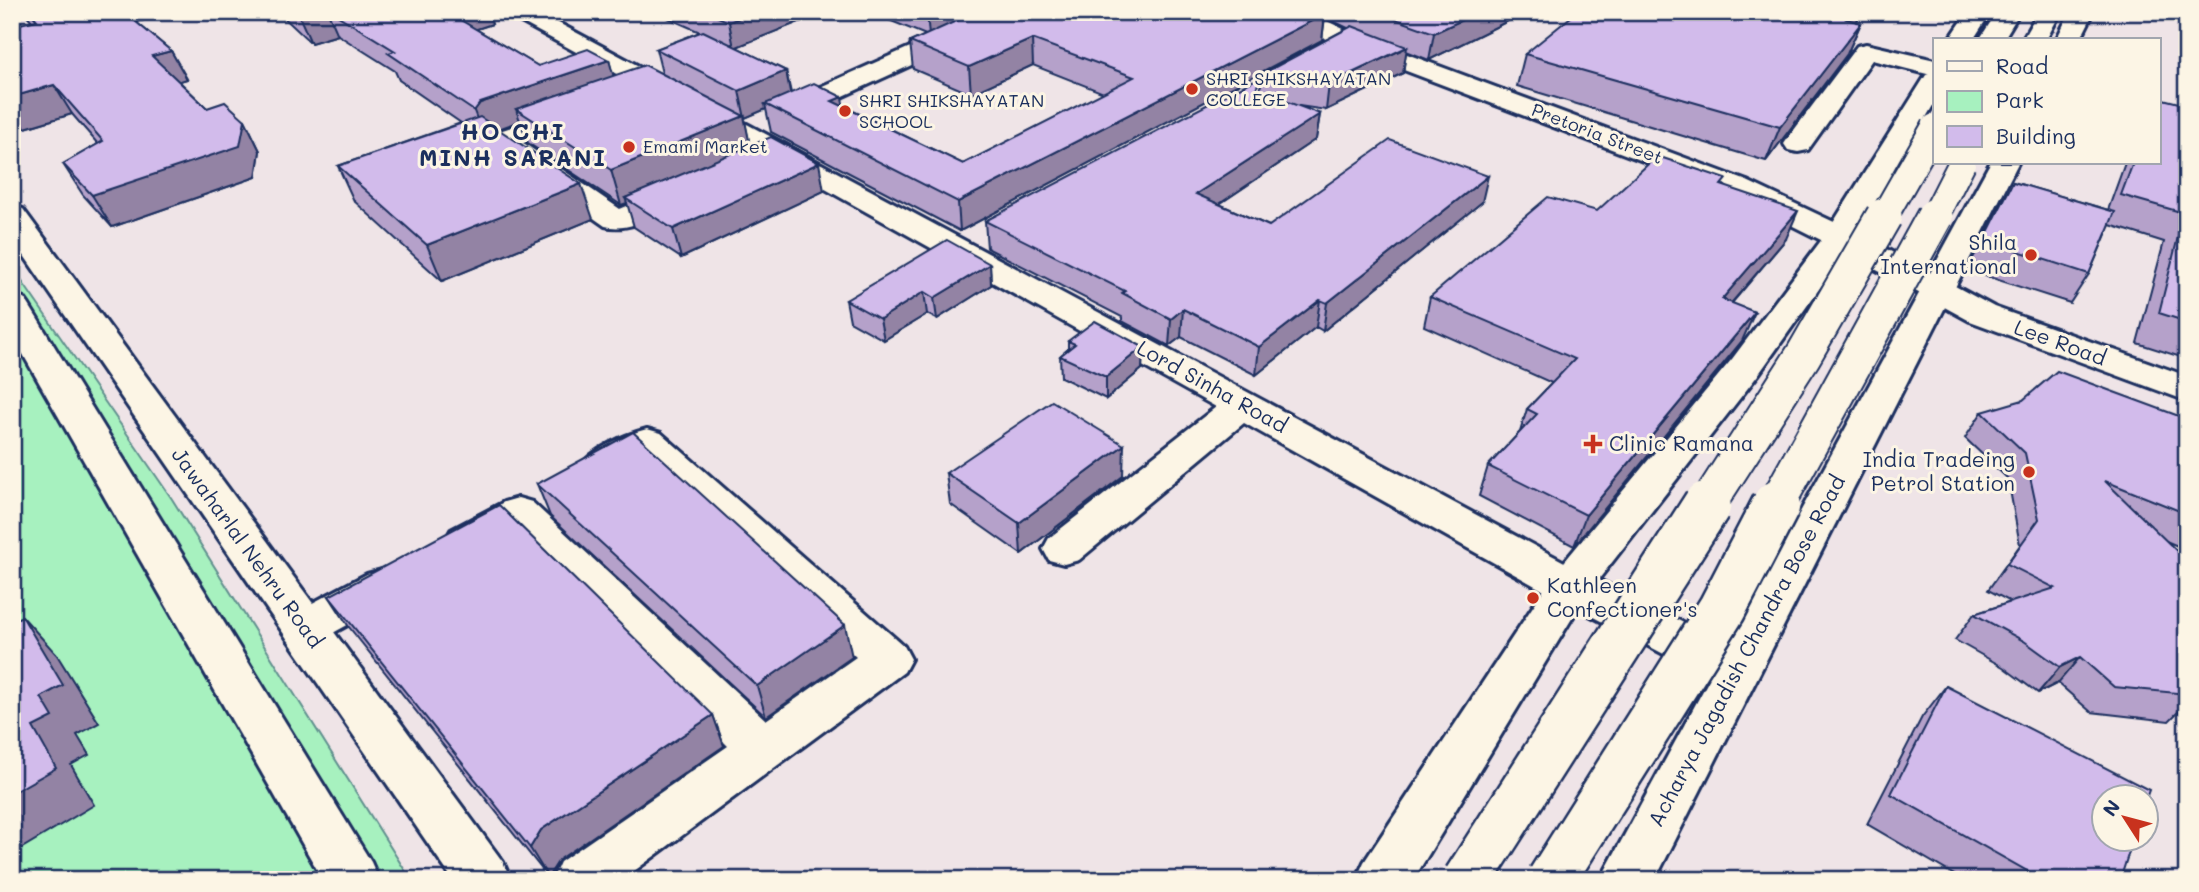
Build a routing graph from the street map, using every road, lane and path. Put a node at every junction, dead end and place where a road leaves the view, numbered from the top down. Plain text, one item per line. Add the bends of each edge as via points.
1 (1009, 12) edge
2 (1289, 12) edge
3 (1980, 12) edge
4 (2009, 12) edge
5 (2050, 12) edge
6 (2082, 12) edge
7 (543, 16) edge
8 (1962, 38) edge
9 (1992, 38) edge
10 (2035, 38) edge
11 (2069, 38) edge
12 (1347, 40) junction
13 (1314, 55) edge
14 (1933, 68) edge
15 (1933, 83) edge
16 (656, 85) junction
17 (1933, 130) edge
18 (1798, 144) dead end
19 (758, 148) junction
20 (1961, 164) edge
21 (2003, 164) edge
22 (706, 182) edge
23 (12, 215) edge
24 (1840, 237) junction
25 (1936, 288) junction
26 (12, 305) edge
27 (2187, 389) edge
28 (1243, 404) junction
29 (545, 497) junction
30 (1064, 549) dead end
31 (1570, 585) junction
32 (304, 628) junction
33 (1737, 671) junction
34 (763, 749) junction
35 (352, 880) edge
36 (484, 880) edge
37 (579, 880) edge
38 (1383, 880) edge
39 (1467, 880) edge
40 (1552, 880) edge
41 (1627, 880) edge

1 - 19 main road
2 - 12 main road, Pretoria Street
3 - 8 main road
4 - 9 main road
5 - 10 main road
6 - 11 main road
7 - 16 main road, Lord Sinha Road
12 - 13 main road
12 - 24 main road, Pretoria Street via 1737,187
14 - 18 main road via 1866,51
15 - 24 main road
16 - 19 main road, Lord Sinha Road
16 - 22 main road via 501,140 615,219
17 - 39 main road, bridge via 1803,356
19 - 28 main road, Lord Sinha Road via 970,242
20 - 40 main road, bridge via 1721,609
21 - 25 main road, Acharya Jagadish Chandra Bose Road
23 - 32 main road, Jawaharlal Nehru Road
24 - 25 main road, Pretoria Street
24 - 31 main road via 1745,367
25 - 27 main road, Lee Road via 1982,314
25 - 33 main road, Acharya Jagadish Chandra Bose Road
26 - 35 main road
28 - 30 main road
28 - 31 main road, Lord Sinha Road
29 - 32 main road
29 - 34 main road
29 - 34 main road via 647,442 888,659
31 - 33 main road, Lord Sinha Road
31 - 38 main road
32 - 36 main road, Jawaharlal Nehru Road
33 - 41 main road, Acharya Jagadish Chandra Bose Road
34 - 37 main road

